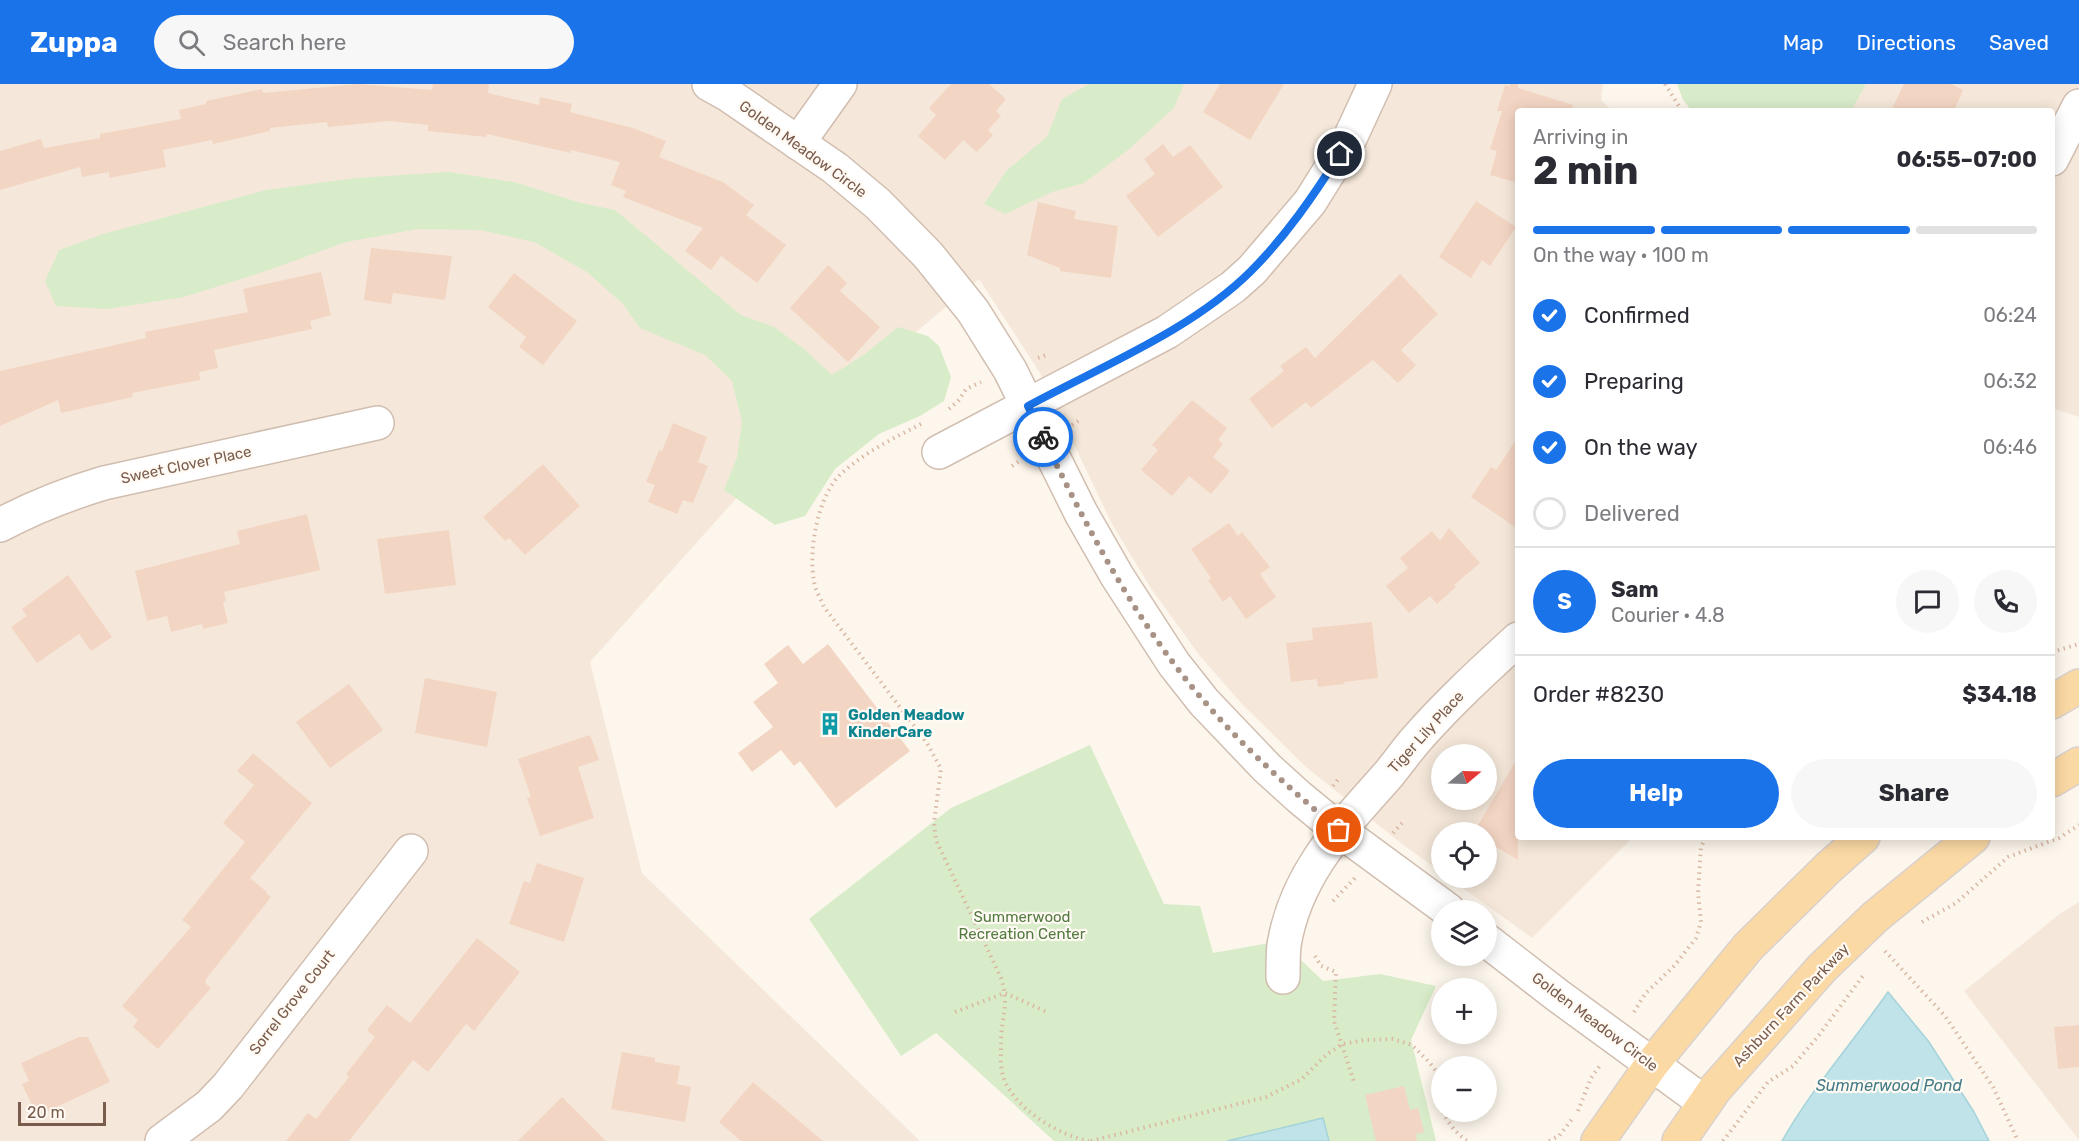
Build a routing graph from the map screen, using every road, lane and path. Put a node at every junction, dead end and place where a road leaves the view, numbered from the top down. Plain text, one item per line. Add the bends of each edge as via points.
1 (709, 84) edge
2 (840, 84) edge
3 (1375, 84) edge
4 (1665, 84) edge
5 (2079, 106) edge
6 (1680, 108) edge
7 (798, 143) junction
8 (2055, 153) edge
9 (1046, 355) dead end
10 (1010, 370) junction
11 (1028, 406) junction
12 (945, 412) dead end
13 (377, 423) dead end
14 (924, 423) dead end
15 (939, 452) dead end
16 (0, 525) edge
17 (1515, 642) edge
18 (2079, 644) edge
19 (2055, 651) edge
20 (2079, 686) edge
21 (2055, 700) edge
22 (2079, 764) edge
23 (2055, 778) edge
24 (1402, 823) dead end
25 (2079, 825) edge
26 (1339, 830) junction
27 (2055, 839) edge
28 (1704, 840) edge
29 (1860, 840) edge
30 (1969, 840) edge
31 (2054, 840) edge
32 (411, 851) dead end
33 (1373, 854) junction
34 (1435, 900) edge
35 (1326, 908) dead end
36 (1917, 925) dead end
37 (1893, 944) dead end
38 (1497, 948) edge
39 (1314, 950) dead end
40 (1884, 951) junction
41 (1877, 959) dead end
42 (1870, 967) dead end
43 (1283, 977) dead end
44 (1005, 993) junction
45 (955, 1012) dead end
46 (1047, 1012) dead end
47 (1618, 1039) junction
48 (1342, 1044) junction
49 (1652, 1064) junction
50 (1431, 1065) edge
51 (1356, 1084) dead end
52 (1705, 1103) junction
53 (1450, 1122) edge
54 (162, 1141) edge
55 (1090, 1141) edge
56 (1468, 1141) edge
57 (1549, 1141) edge
58 (1598, 1141) edge
59 (1679, 1141) edge
60 (1723, 1141) edge
61 (2018, 1141) edge

1 - 7 street, Golden Meadow Circle
2 - 7 street
3 - 11 street via 1350,138 1310,202 1252,270 1167,332
4 - 6 path
5 - 8 street
7 - 10 street, Golden Meadow Circle via 879,204 928,255 973,311
9 - 10 path
10 - 11 street, Golden Meadow Circle
10 - 12 path via 966,389
11 - 15 street
11 - 26 street, Golden Meadow Circle via 1081,513 1174,664 1267,768
13 - 16 street, Sweet Clover Place via 104,483 34,507
14 - 44 path via 882,444 840,474 820,507 813,542 814,582 824,607 927,743 941,769 934,823 936,840
17 - 26 street, Tiger Lily Place via 1413,743
18 - 19 path
20 - 21 main road
22 - 23 main road
24 - 33 path
25 - 27 path
26 - 33 street, Golden Meadow Circle
26 - 43 street, Tiger Lily Place via 1312,867 1296,901 1284,945
28 - 47 path via 1698,893 1701,922 1696,938 1645,994
29 - 49 main road via 1748,947
30 - 52 main road, Ashburn Farm Parkway via 1875,917 1821,968
31 - 36 path via 2008,857 1956,903
32 - 54 street, Sorrel Grove Court via 228,1086
33 - 34 street, Golden Meadow Circle
33 - 35 path
37 - 40 path
38 - 47 street, Golden Meadow Circle
39 - 48 path via 1321,966 1336,972 1334,1021
40 - 41 path
40 - 61 path via 1945,1016 1993,1087
42 - 60 path via 1793,1066 1768,1082
44 - 45 path
44 - 46 path
44 - 55 path via 1003,1076 1032,1115 1074,1138
47 - 49 street, Golden Meadow Circle
47 - 57 path via 1591,1078 1577,1113 1559,1136
48 - 50 path via 1393,1039 1412,1045
48 - 51 path
48 - 55 path via 1302,1079 1266,1097
49 - 52 street, Golden Meadow Circle
49 - 58 main road
52 - 59 main road, Ashburn Farm Parkway
53 - 56 path

